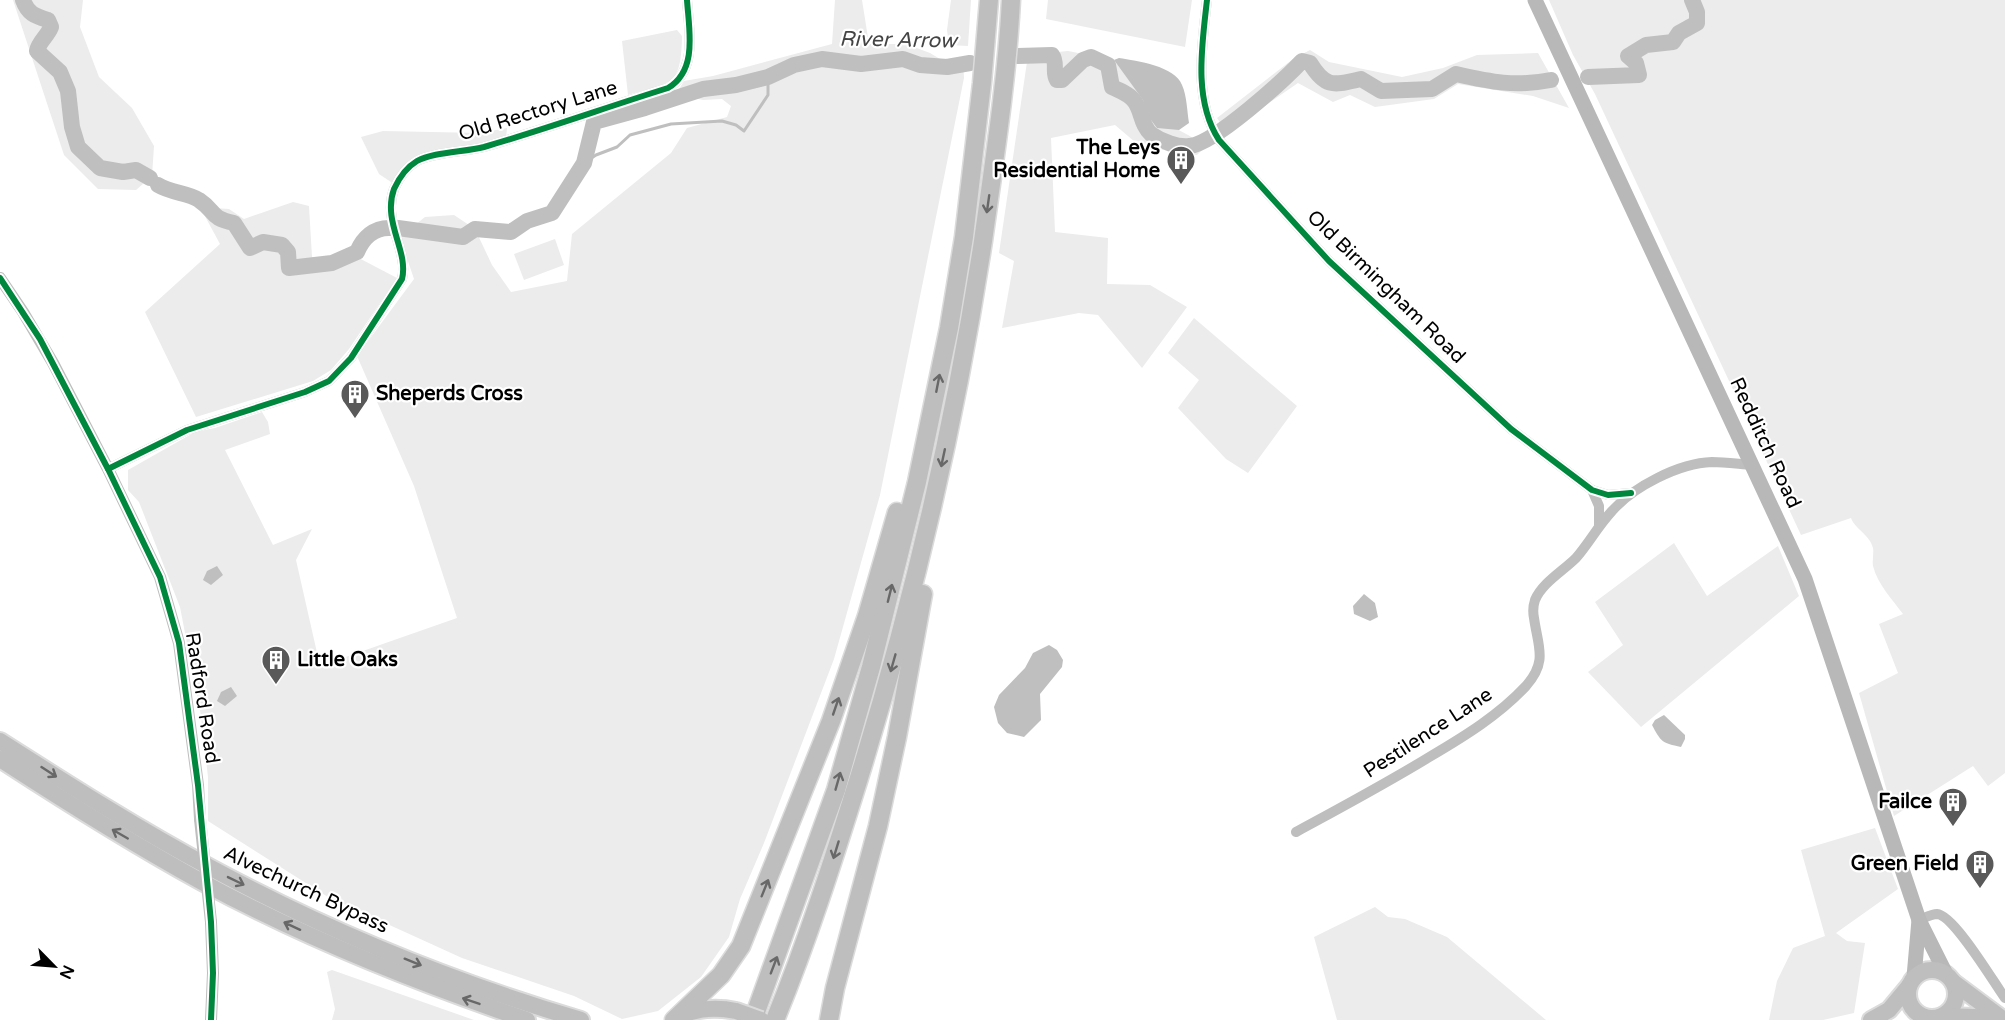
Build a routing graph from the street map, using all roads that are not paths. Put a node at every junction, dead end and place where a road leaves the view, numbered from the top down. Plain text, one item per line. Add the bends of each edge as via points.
1 (687, 0) edge
2 (989, 0) edge
3 (1011, 0) edge
4 (1207, 0) edge
5 (1535, 0) edge
6 (0, 278) edge
7 (933, 407) junction
8 (1753, 465) junction
9 (108, 468) junction
10 (1592, 490) junction
11 (1631, 493) junction
12 (1599, 525) junction
13 (929, 526) junction
14 (0, 741) edge
15 (0, 759) edge
16 (1296, 832) dead end
17 (1919, 920) junction
18 (1950, 978) junction
19 (1912, 982) junction
20 (2005, 998) edge
21 (1929, 1018) edge
22 (211, 1020) edge
23 (527, 1020) edge
24 (581, 1020) edge
25 (674, 1020) edge
26 (753, 1020) edge
27 (761, 1020) edge
28 (775, 1020) edge
29 (829, 1020) edge
30 (1871, 1020) edge
31 (1989, 1020) edge
32 (2004, 1020) edge

1 - 9 street, Old Rectory Lane via 688,66 679,81 668,88 512,139 423,159 405,172 390,201 402,279 336,376 305,392 187,430
7 -> 2 highway via 964,237
3 -> 13 highway via 990,195 969,333
4 - 10 street, Old Birmingham Road via 1202,70 1205,110 1218,140 1329,261 1511,429
5 - 8 main road, Redditch Road
6 - 9 street, Radford Road via 40,339
25 -> 7 highway via 721,975 741,946 831,721
26 -> 7 highway via 836,790 872,667
8 - 11 street via 1695,464
8 - 17 main road, Redditch Road via 1805,579
9 - 22 street, Radford Road, bridge via 160,577 180,643 211,922
10 - 11 street, Old Birmingham Road via 1608,495
10 - 12 street via 1599,506
11 - 12 street, Pestilence Lane
12 - 16 street, Pestilence Lane via 1577,556 1535,600 1540,661 1523,689 1484,723 1392,780
13 -> 28 highway via 877,721
13 - 29 highway via 925,586 897,737
14 -> 24 highway, Alvechurch Bypass via 201,862 310,917 466,983
23 -> 15 highway, Alvechurch Bypass via 390,970 263,912 82,812
17 - 18 main road, Redditch Road
17 - 19 main road, Redditch Road
17 - 20 street via 1937,914 1948,918
18 - 19 highway via 1937,970 1925,971
18 - 21 highway via 1956,991 1955,1002 1951,1009
18 - 32 highway, Redditch Road
19 - 21 highway via 1910,1005
19 - 30 highway via 1889,1010
21 - 31 highway
25 - 27 highway, bridge via 703,1010 726,1009

